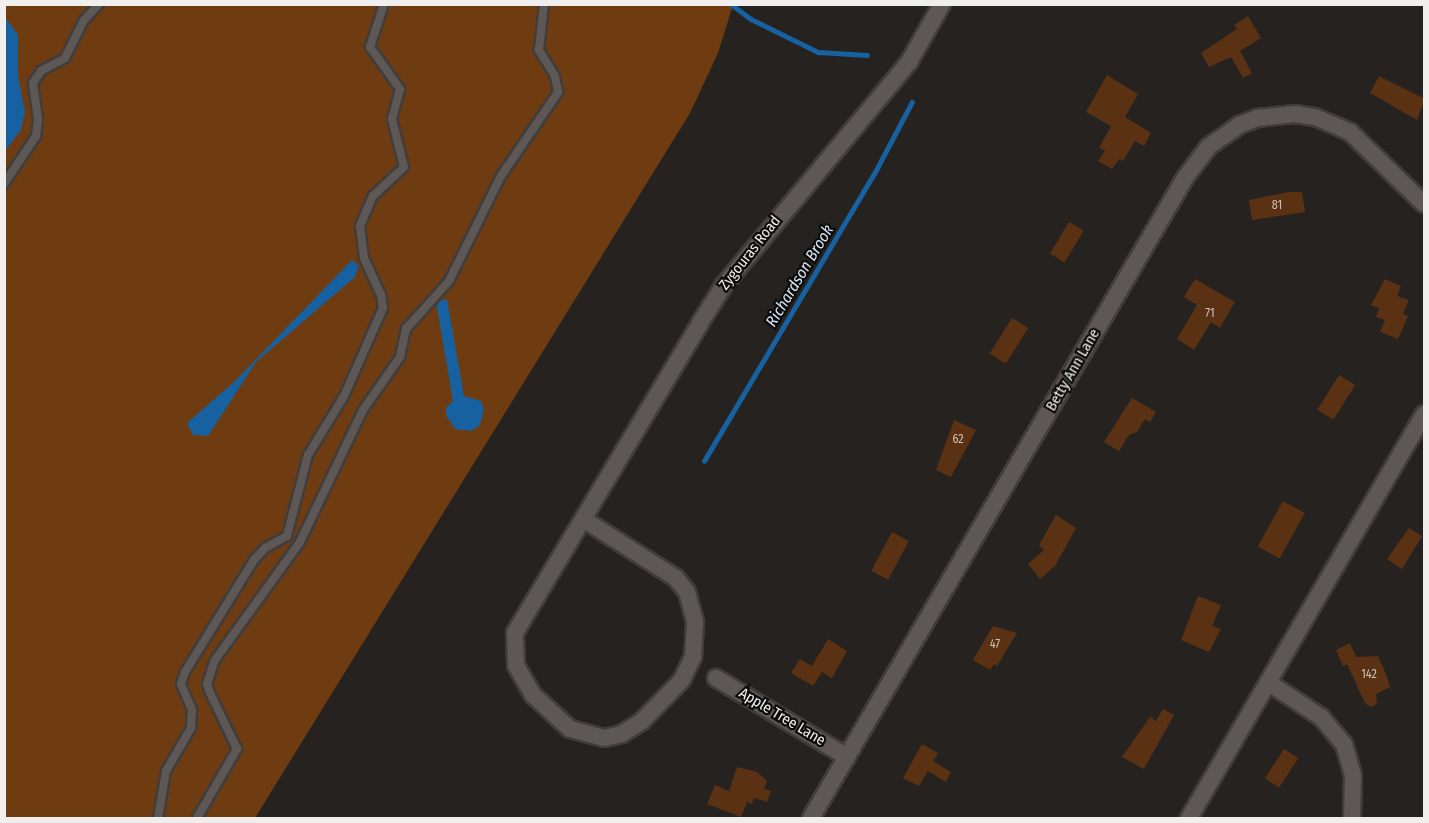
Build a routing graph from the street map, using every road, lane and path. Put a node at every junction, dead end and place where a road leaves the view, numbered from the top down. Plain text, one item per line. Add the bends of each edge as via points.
1 (99, 4) edge
2 (384, 4) edge
3 (544, 4) edge
4 (942, 4) edge
5 (4, 184) edge
6 (1425, 204) edge
7 (1425, 415) edge
8 (583, 519) junction
9 (716, 678) dead end
10 (1269, 683) junction
11 (847, 757) junction
12 (158, 819) edge
13 (197, 819) edge
14 (811, 819) edge
15 (1189, 819) edge
16 (1352, 819) edge

1 - 5 lane via 84,21 65,58 41,71 33,83 36,136
2 - 12 lane via 370,47 400,89 392,119 404,167 373,196 360,226 364,258 381,295 382,308 344,396 308,455 287,536 265,548 254,560 185,672 181,684 192,710 191,728 166,771
3 - 13 lane via 539,50 555,76 558,92 501,176 448,281 406,329 400,357 363,410 300,542 215,660 207,684 237,748
4 - 8 street, Zygouras Road via 909,62 724,285
6 - 11 street, Betty Ann Lane via 1358,138 1314,117 1295,114 1257,118 1208,147 1185,178
7 - 10 street
8 - 8 street, Zygouras Road via 519,626 513,649 523,682 548,711 576,732 604,738 622,734 642,722 682,680 693,657 695,622 687,592 676,578
9 - 11 street, Apple Tree Lane
10 - 15 street
10 - 16 street via 1321,717 1344,744 1353,775
11 - 14 street, Betty Ann Lane

